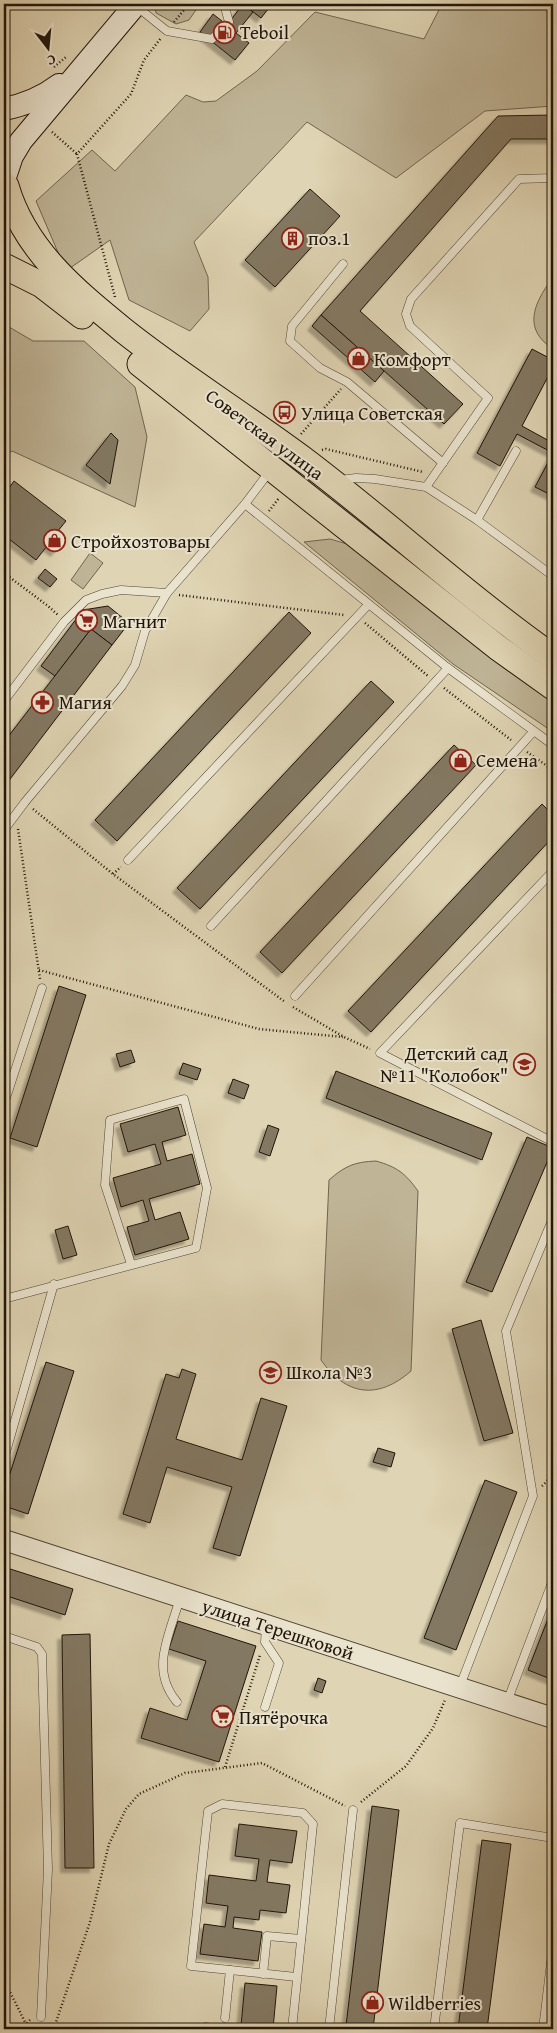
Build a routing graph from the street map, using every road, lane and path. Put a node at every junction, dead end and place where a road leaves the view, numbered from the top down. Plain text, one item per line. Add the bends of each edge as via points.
1 (135, 4) edge
2 (189, 4) edge
3 (224, 4) edge
4 (167, 31) junction
5 (80, 56) junction
6 (53, 68) dead end
7 (4, 109) edge
8 (45, 126) dead end
9 (78, 154) junction
10 (553, 178) edge
11 (5, 182) edge
12 (344, 264) dead end
13 (4, 266) edge
14 (107, 314) junction
15 (151, 362) junction
16 (347, 382) junction
17 (295, 441) dead end
18 (516, 451) dead end
19 (315, 452) dead end
20 (442, 463) junction
21 (272, 468) junction
22 (374, 479) junction
23 (330, 481) junction
24 (426, 487) junction
25 (282, 494) dead end
26 (358, 503) junction
27 (245, 504) junction
28 (263, 518) junction
29 (476, 520) junction
30 (4, 573) edge
31 (553, 576) edge
32 (167, 593) junction
33 (368, 605) junction
34 (356, 616) junction
35 (64, 622) junction
36 (553, 657) edge
37 (448, 668) junction
38 (435, 682) junction
39 (553, 688) edge
40 (4, 701) edge
41 (533, 732) junction
42 (553, 745) edge
43 (520, 746) junction
44 (553, 770) edge
45 (25, 802) junction
46 (15, 815) junction
47 (4, 830) edge
48 (128, 860) dead end
49 (553, 871) edge
50 (210, 926) dead end
51 (42, 988) dead end
52 (295, 996) dead end
53 (344, 1037) junction
54 (380, 1053) junction
55 (4, 1104) edge
56 (553, 1142) edge
57 (553, 1218) edge
58 (131, 1264) junction
59 (54, 1284) junction
60 (4, 1299) edge
61 (4, 1459) edge
62 (4, 1540) edge
63 (553, 1580) edge
64 (180, 1598) junction
65 (266, 1633) junction
66 (4, 1636) edge
67 (455, 1686) junction
68 (177, 1702) dead end
69 (507, 1703) junction
70 (264, 1707) dead end
71 (553, 1718) edge
72 (225, 1768) junction
73 (353, 1810) junction
74 (553, 1838) edge
75 (300, 1939) junction
76 (553, 1946) edge
77 (230, 1970) junction
78 (263, 1974) junction
79 (296, 1977) junction
80 (4, 1980) edge
81 (550, 1993) edge
82 (38, 2018) joint
83 (225, 2018) dead end
84 (26, 2024) junction
85 (54, 2028) dead end
86 (543, 2028) edge
87 (23, 2029) edge
88 (292, 2029) edge
89 (329, 2029) edge
90 (434, 2029) edge
91 (553, 2029) edge

1 - 4 lane
1 - 5 main road
2 - 4 path
3 - 4 lane via 229,22 212,39
4 - 9 path via 144,60 131,94
5 - 6 path
5 - 7 main road via 52,90 20,106
5 - 11 main road via 12,156
8 - 9 path
9 - 14 path
10 - 20 lane via 519,179 410,299 406,314 410,326 488,398
11 - 14 main road, Советская улица via 14,210 38,249 60,275
12 - 16 lane via 292,326 290,341 320,368
13 - 14 main road, Советская улица
14 - 15 main road, Советская улица
15 - 21 main road, Советская улица
15 - 23 main road, Советская улица via 307,462
16 - 17 path
16 - 20 lane
18 - 29 lane
19 - 20 path via 326,449 424,473
20 - 24 lane
21 - 27 lane
21 - 39 main road, Советская улица
22 - 23 lane
22 - 24 lane
22 - 26 lane via 361,483 356,489
23 - 26 main road, Советская улица
24 - 29 lane
25 - 28 path
26 - 36 main road, Советская улица
27 - 28 lane
27 - 32 lane
28 - 33 lane
29 - 31 lane
30 - 35 path
32 - 34 path
32 - 35 lane via 121,590 102,594 86,600
32 - 45 lane via 145,631 135,665 122,686
33 - 34 lane
33 - 37 lane
34 - 38 path
34 - 48 lane
35 - 40 lane
37 - 38 lane
37 - 41 lane
38 - 43 path
38 - 50 lane
41 - 42 lane
41 - 43 lane
43 - 44 path
43 - 52 lane
45 - 46 lane
45 - 53 path via 113,874 289,1005
46 - 47 lane
46 - 53 path via 39,970 258,1029
49 - 54 lane
51 - 55 lane
53 - 54 path
54 - 56 lane
57 - 67 lane via 506,1331 533,1496
58 - 58 lane via 196,1248 208,1188 184,1099 110,1120 105,1185
58 - 59 lane
59 - 60 lane
59 - 61 lane
62 - 64 street, улица Терешковой
63 - 69 lane
64 - 65 street, улица Терешковой
64 - 68 lane via 162,1672 169,1692
65 - 67 street, улица Терешковой
65 - 70 lane via 279,1663
65 - 72 path
66 - 82 lane via 37,1647 42,1654 48,1869
67 - 69 street, улица Терешковой
67 - 73 path via 433,1728 406,1766
69 - 71 street, улица Терешковой
72 - 73 path via 262,1763
72 - 85 path via 185,1773 139,1794 126,1809 109,1844 90,1922
73 - 89 lane
74 - 90 lane via 460,1823
75 - 77 lane via 313,1824 304,1813 222,1804 208,1811 191,1966
75 - 78 lane via 267,1936
75 - 79 lane
76 - 81 lane
77 - 78 lane
77 - 83 lane
78 - 79 lane
79 - 88 lane
80 - 84 path
81 - 86 lane
82 - 84 path
84 - 87 path
86 - 91 lane

